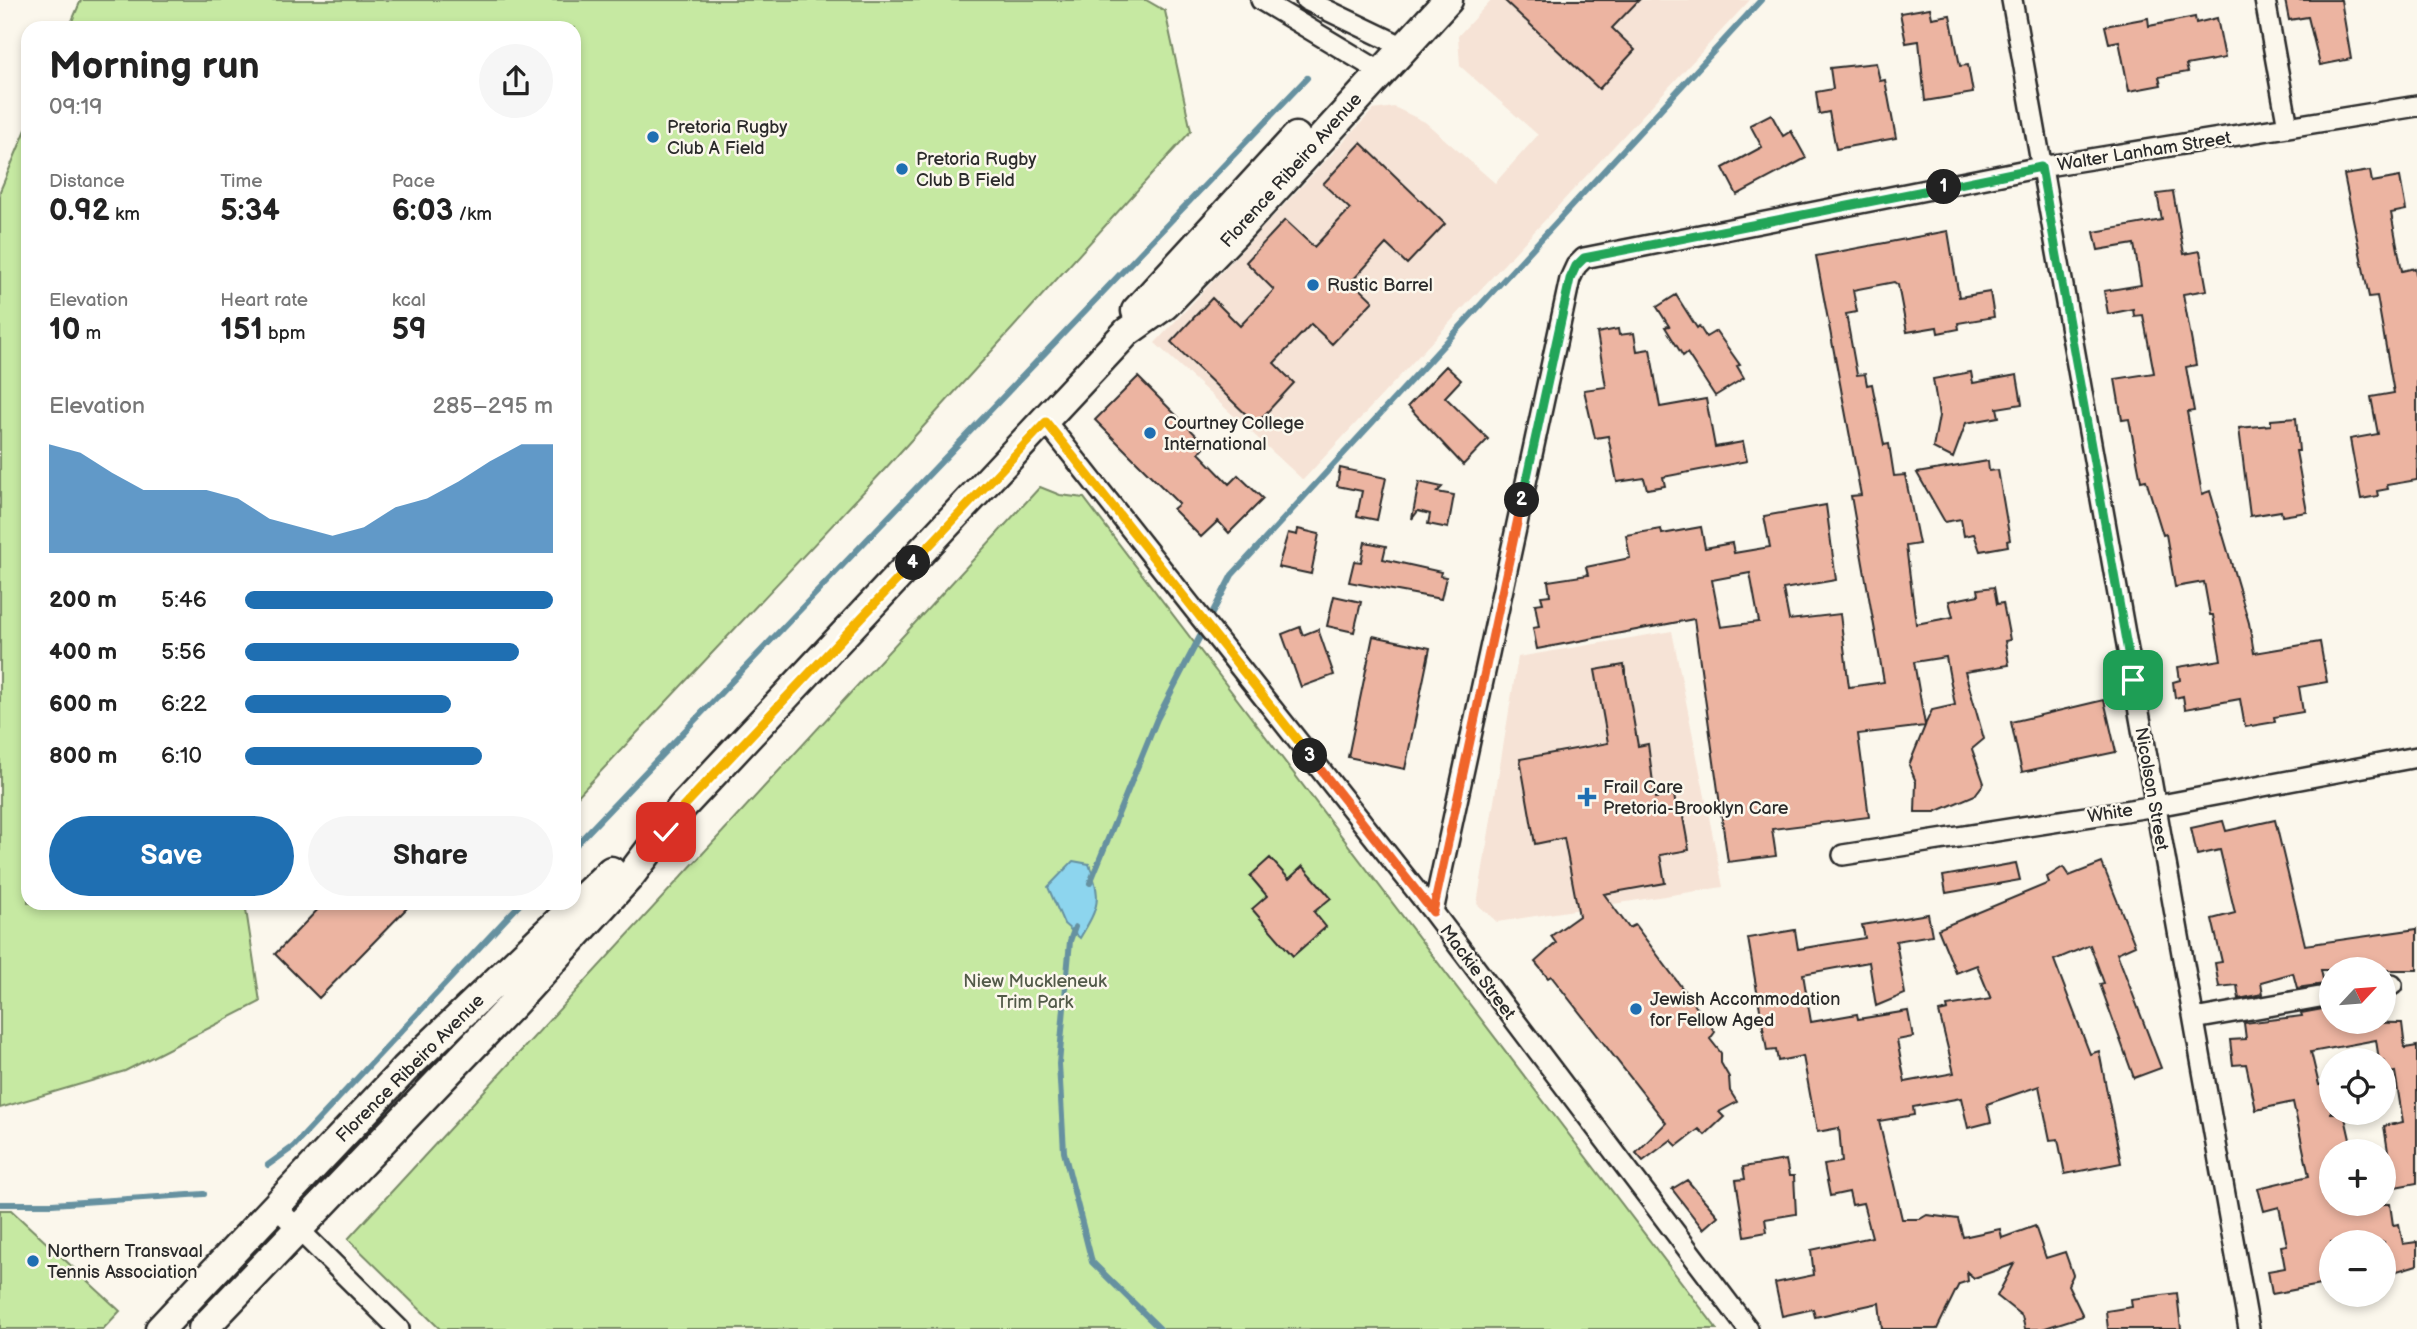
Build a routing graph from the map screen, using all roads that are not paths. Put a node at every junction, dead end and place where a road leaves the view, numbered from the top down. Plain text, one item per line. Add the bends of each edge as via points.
1 (1261, 0) edge
2 (1306, 0) edge
3 (1428, 0) edge
4 (1448, 0) edge
5 (2012, 0) edge
6 (2265, 0) edge
7 (1396, 43) junction
8 (1375, 67) junction
9 (2417, 106) edge
10 (2288, 127) junction
11 (2041, 167) junction
12 (1046, 422) junction
13 (2417, 757) edge
14 (2156, 806) junction
15 (671, 820) junction
16 (1843, 855) dead end
17 (581, 900) edge
18 (571, 910) edge
19 (1433, 912) junction
20 (2319, 997) edge
21 (2194, 1019) junction
22 (275, 1207) junction
23 (297, 1229) junction
24 (160, 1329) edge
25 (203, 1329) edge
26 (399, 1329) edge
27 (1748, 1329) edge
28 (2249, 1329) edge

1 - 8 street
2 - 7 street
3 - 7 main road, Florence Ribeiro Avenue
4 - 7 main road, Florence Ribeiro Avenue
5 - 11 street, Nicolson Street
6 - 10 street
7 - 8 main road, Florence Ribeiro Avenue
8 - 12 main road, Florence Ribeiro Avenue via 1153,290 1137,309 1127,332
9 - 10 street, Walter Lanham Street
10 - 11 street, Walter Lanham Street
11 - 14 street, Nicolson Street
11 - 19 street, Walter Lanham Street via 1584,258 1576,266
12 - 15 main road, Florence Ribeiro Avenue
12 - 19 street, Mackie Street
13 - 14 street, White
14 - 16 street, White
14 - 21 street, Nicolson Street
15 - 17 main road, Florence Ribeiro Avenue via 659,825
15 - 23 main road, Florence Ribeiro Avenue via 630,876 514,1003
18 - 22 main road, Florence Ribeiro Avenue via 405,1069
19 - 27 street, Mackie Street
20 - 21 street
21 - 28 street, Nicolson Street
22 - 23 street
22 - 24 main road, Florence Ribeiro Avenue
23 - 25 main road, Florence Ribeiro Avenue
23 - 26 street

